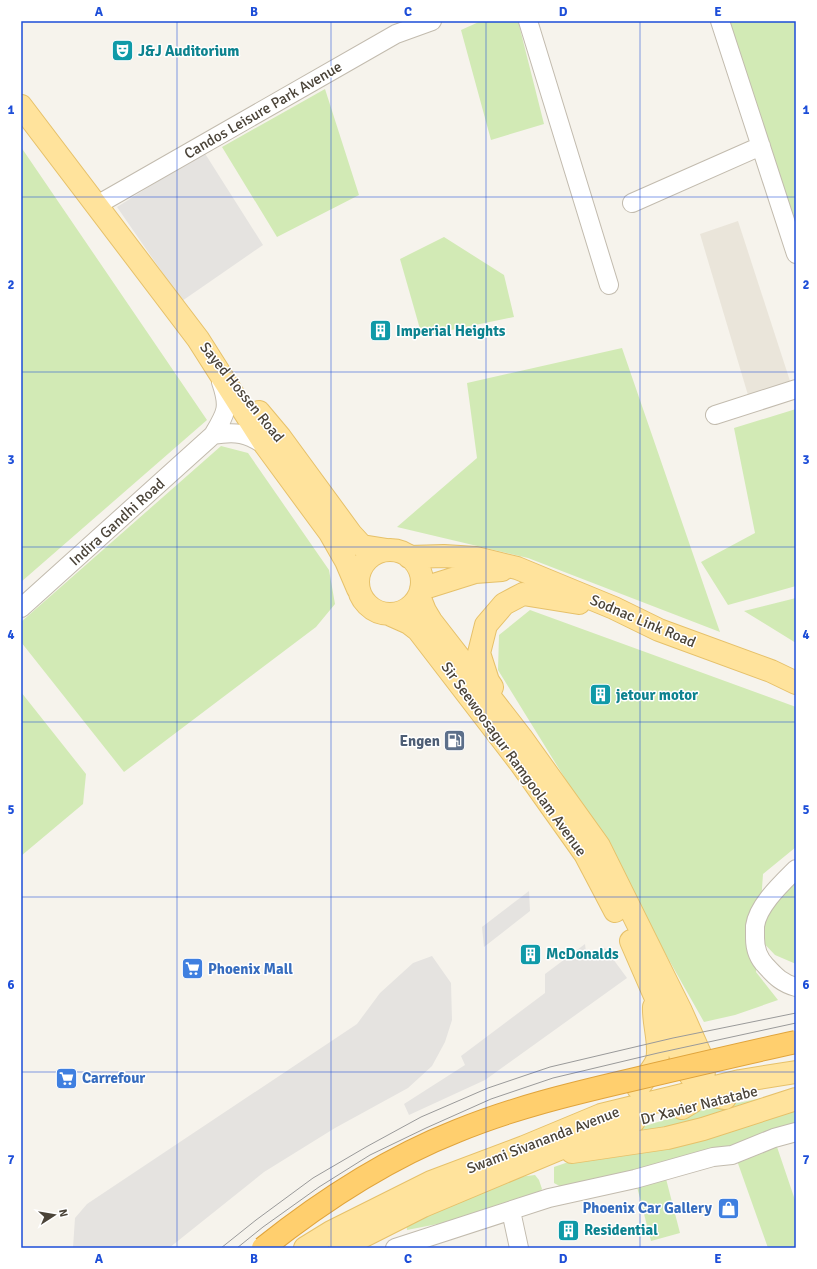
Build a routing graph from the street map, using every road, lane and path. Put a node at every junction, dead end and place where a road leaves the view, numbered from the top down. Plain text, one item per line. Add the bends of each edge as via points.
1 (432, 21) edge
2 (528, 21) edge
3 (720, 21) edge
4 (21, 106) edge
5 (761, 146) junction
6 (632, 203) dead end
7 (97, 205) junction
8 (796, 254) edge
9 (609, 285) dead end
10 (192, 331) junction
11 (215, 366) junction
12 (796, 389) edge
13 (714, 415) dead end
14 (213, 436) junction
15 (266, 446) junction
16 (387, 550) junction
17 (410, 557) junction
18 (517, 568) junction
19 (358, 589) junction
20 (420, 592) junction
21 (21, 608) edge
22 (614, 608) junction
23 (391, 615) junction
24 (771, 671) junction
25 (796, 676) edge
26 (796, 683) edge
27 (521, 737) junction
28 (796, 869) edge
29 (796, 987) edge
30 (654, 997) junction
31 (681, 1011) junction
32 (796, 1042) edge
33 (790, 1077) edge
34 (702, 1091) junction
35 (725, 1098) junction
36 (796, 1099) edge
37 (682, 1108) junction
38 (601, 1115) junction
39 (796, 1132) edge
40 (546, 1155) junction
41 (511, 1211) junction
42 (263, 1248) edge
43 (305, 1248) edge
44 (340, 1248) edge
45 (395, 1248) edge
46 (519, 1248) edge

1 - 7 street, Candos Leisure Park Avenue via 396,34
2 - 9 street
3 - 5 street
4 - 7 main road, Sayed Hossen Road
5 - 6 street
5 - 8 street
7 - 10 main road, Sayed Hossen Road
10 - 11 main road, Sayed Hossen Road
10 - 16 main road, Sayed Hossen Road via 280,437 351,534 362,546
11 - 14 street, Indira Gandhi Road via 227,405 223,419
11 - 15 main road, Sayed Hossen Road
12 - 13 street
14 - 15 street via 240,433 253,437
14 - 21 street, Indira Gandhi Road
15 - 19 main road, Sayed Hossen Road via 330,533
16 - 17 main road via 399,551
16 - 19 main road via 376,553 361,567
17 - 18 main road, Sodnac Link Road via 476,558
17 - 20 main road via 421,577
18 - 20 main road, Sodnac Link Road via 475,572
18 - 22 main road, Sodnac Link Road
19 - 23 main road via 361,597 372,609
20 - 23 main road via 408,609
20 - 27 main road, Sir Seewoosagur Ramgoolam Avenue via 425,611 431,621
22 - 24 main road, Sodnac Link Road via 659,630
22 - 27 main road via 523,594 504,604 486,625 479,653 488,681
23 - 30 main road, Sir Seewoosagur Ramgoolam Avenue via 418,630 521,764 585,854 641,962
24 - 25 main road, Sodnac Link Road
24 - 26 main road, Sodnac Link Road
27 - 31 main road, Sir Seewoosagur Ramgoolam Avenue via 599,846
28 - 29 street via 772,894 755,925 755,947 762,961 785,984
30 - 34 main road, Sir Seewoosagur Ramgoolam Avenue via 688,1072
30 - 38 main road via 653,1018 658,1053 656,1061 638,1088
31 - 33 main road via 702,1032 715,1055 728,1065 740,1071
31 - 34 main road, Sir Seewoosagur Ramgoolam Avenue via 701,1056 704,1070
32 - 42 highway, bridge via 562,1096 455,1131 362,1178 321,1204
33 - 34 main road, Swami Sivananda Avenue via 740,1081
33 - 35 main road, Dr Xavier Natatabe
34 - 35 main road via 708,1095
34 - 37 main road
34 - 38 main road, Swami Sivananda Avenue
35 - 37 main road, Dr Xavier Natatabe
36 - 40 main road via 667,1138
37 - 40 main road, Dr Xavier Natatabe via 606,1129
38 - 43 main road, Swami Sivananda Avenue via 431,1182 331,1232
39 - 41 street via 732,1155 713,1157 635,1179 549,1198
40 - 44 main road, Dr Xavier Natatabe via 423,1206
41 - 45 street
41 - 46 street

